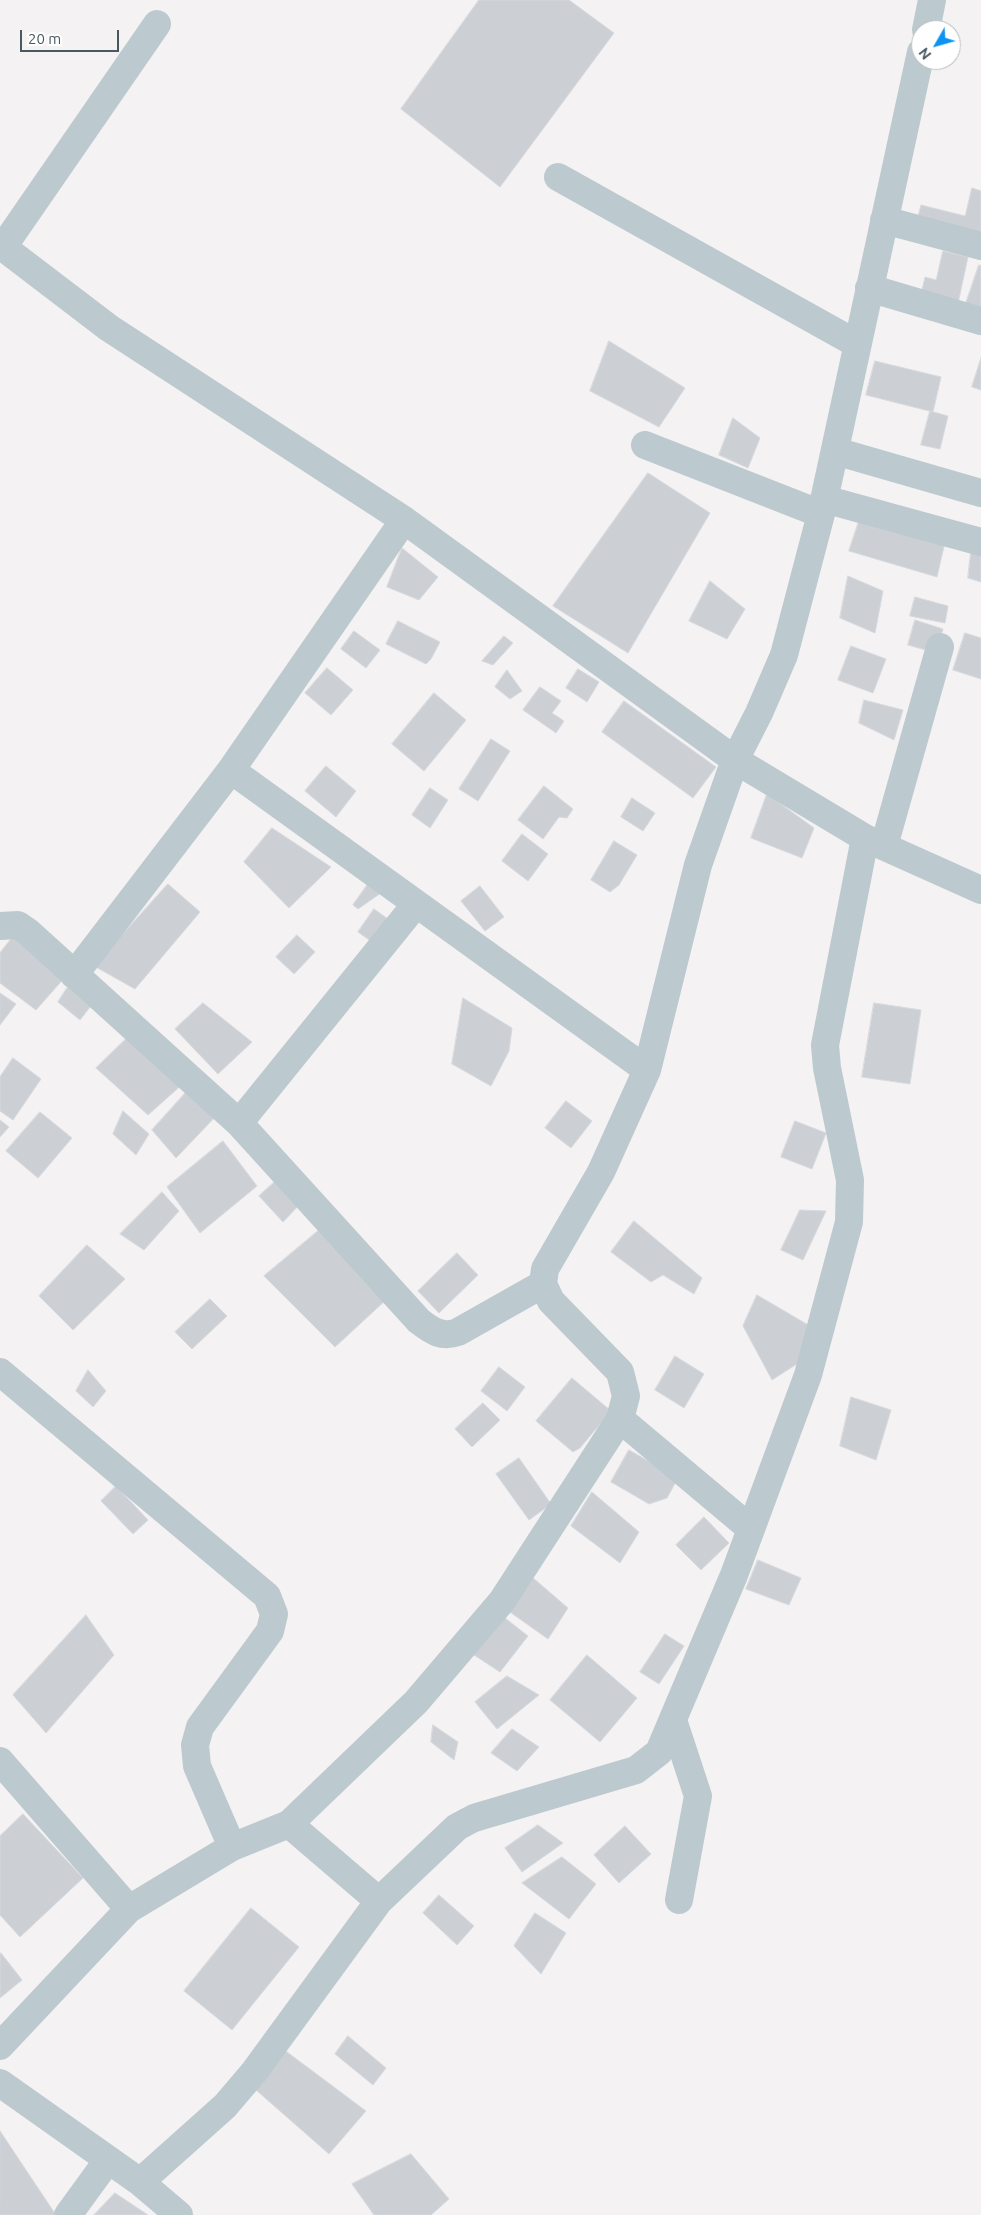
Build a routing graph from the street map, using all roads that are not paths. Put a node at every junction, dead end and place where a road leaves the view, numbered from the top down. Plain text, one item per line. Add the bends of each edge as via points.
1 (932, 0) edge
2 (928, 20) edge
3 (157, 24) dead end
4 (917, 70) edge
5 (558, 177) dead end
6 (884, 220) junction
7 (1, 246) edge
8 (981, 246) edge
9 (869, 288) junction
10 (981, 321) edge
11 (857, 344) junction
12 (645, 445) dead end
13 (835, 451) junction
14 (981, 493) edge
15 (823, 507) junction
16 (404, 520) junction
17 (981, 542) edge
18 (940, 647) dead end
19 (735, 760) junction
20 (231, 770) junction
21 (874, 842) junction
22 (981, 890) edge
23 (416, 904) junction
24 (0, 926) edge
25 (74, 976) junction
26 (647, 1070) junction
27 (238, 1123) junction
28 (544, 1284) junction
29 (0, 1372) edge
30 (620, 1419) junction
31 (751, 1529) junction
32 (672, 1720) junction
33 (0, 1761) edge
34 (289, 1824) junction
35 (232, 1847) junction
36 (679, 1900) dead end
37 (379, 1901) junction
38 (129, 1910) junction
39 (0, 2046) edge
40 (0, 2083) edge
41 (108, 2160) junction
42 (140, 2182) junction
43 (68, 2215) edge
44 (179, 2215) edge

1 - 2 street
3 - 7 street
4 - 6 street
5 - 11 street
6 - 8 street
6 - 9 street
7 - 16 street via 109,328
9 - 10 street
9 - 11 street
11 - 13 street
12 - 15 street
13 - 14 street
13 - 15 street
15 - 17 street
15 - 19 street via 784,655 760,713
16 - 19 street
16 - 20 street
18 - 21 street
19 - 21 street
19 - 26 street via 698,865
20 - 23 street
20 - 25 street
21 - 22 street
21 - 31 street via 826,1044 827,1068 850,1180 849,1222 808,1375
23 - 26 street
23 - 27 street
24 - 25 street via 18,925
25 - 27 street
26 - 28 street via 601,1172 544,1269
27 - 28 street via 419,1321 433,1332 449,1336
28 - 30 street via 551,1301 620,1372 626,1396
29 - 35 street via 267,1596 274,1614 270,1631 200,1727 195,1745 197,1766
30 - 31 street
30 - 34 street via 502,1600 416,1702
31 - 32 street
32 - 36 street via 698,1796
32 - 37 street via 659,1752 636,1770 474,1818 457,1827
33 - 38 street
34 - 35 street
34 - 37 street
35 - 38 street
37 - 42 street via 226,2106
38 - 39 street
40 - 41 street
41 - 42 street
41 - 43 street
42 - 44 street

